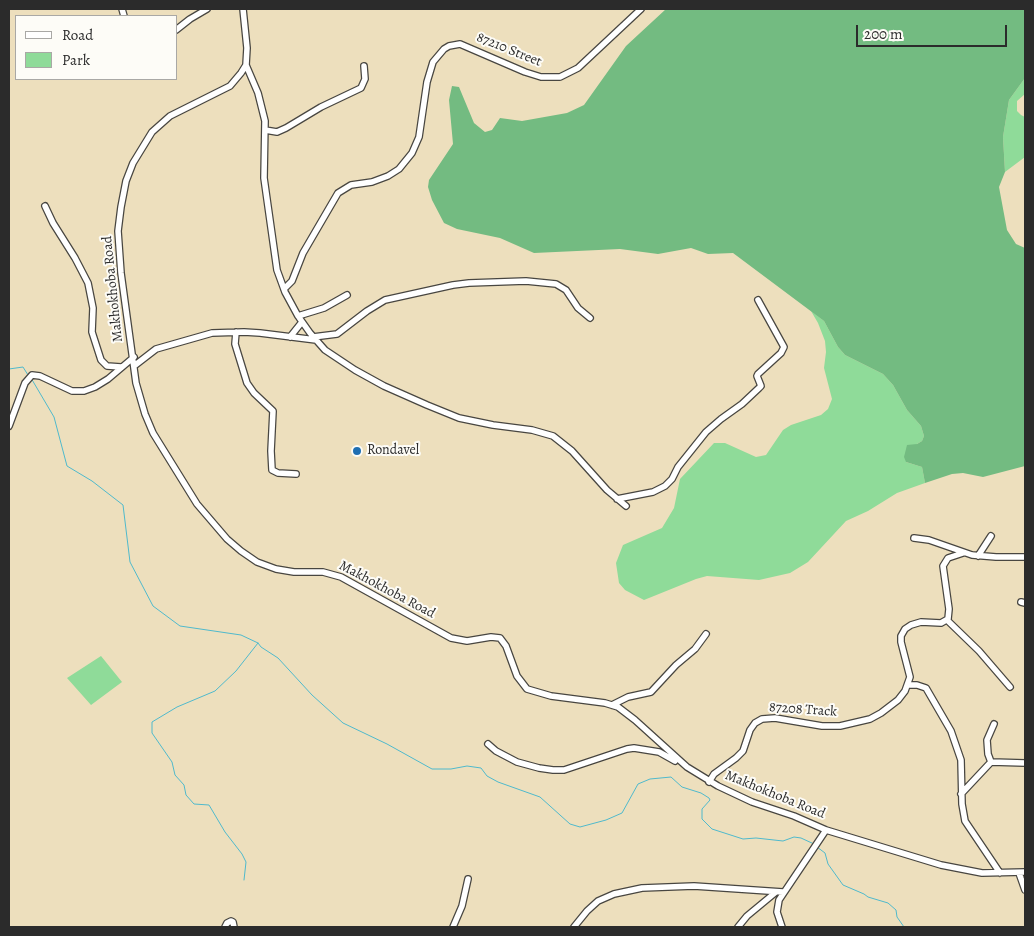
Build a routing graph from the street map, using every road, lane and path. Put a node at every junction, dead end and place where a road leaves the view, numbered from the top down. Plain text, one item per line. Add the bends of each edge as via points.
1 (207, 9) edge
2 (243, 9) edge
3 (641, 9) edge
4 (178, 28) edge
5 (246, 65) junction
6 (364, 66) dead end
7 (266, 130) junction
8 (45, 206) dead end
9 (284, 289) junction
10 (347, 295) dead end
11 (758, 300) dead end
12 (298, 316) junction
13 (590, 318) dead end
14 (302, 322) junction
15 (236, 332) junction
16 (290, 337) junction
17 (314, 339) junction
18 (134, 357) junction
19 (134, 366) junction
20 (121, 367) junction
21 (9, 426) edge
22 (296, 474) dead end
23 (617, 499) junction
24 (626, 506) dead end
25 (991, 536) dead end
26 (914, 538) dead end
27 (963, 553) junction
28 (978, 556) junction
29 (1025, 557) edge
30 (947, 620) junction
31 (706, 634) dead end
32 (908, 685) junction
33 (1010, 687) dead end
34 (612, 705) junction
35 (994, 724) dead end
36 (488, 744) dead end
37 (680, 761) junction
38 (991, 762) junction
39 (1025, 763) edge
40 (709, 782) junction
41 (962, 794) junction
42 (826, 830) junction
43 (1022, 873) edge
44 (1000, 874) junction
45 (468, 879) dead end
46 (1025, 890) edge
47 (780, 892) junction
48 (225, 927) edge
49 (234, 927) edge
50 (453, 927) edge
51 (574, 927) edge
52 (738, 927) edge
53 (782, 927) edge

1 - 4 street
2 - 5 street
3 - 9 street, 87210 Street via 578,68 555,78 525,72 460,44 444,49 433,62 419,137 412,154 388,176 351,185 338,193 303,253 292,281
5 - 7 street via 263,107
5 - 18 street, Makhokhoba Road via 230,86 170,116 157,126 133,163 123,193 118,231
6 - 7 street via 366,79 361,88 277,132
7 - 9 street via 264,178 275,260
8 - 20 street via 88,283 93,308 92,332 101,360 107,366
9 - 12 street
10 - 12 street via 324,308
11 - 23 street via 784,347 781,354 758,374 761,386 706,432 666,486
12 - 14 street
13 - 17 street via 578,308 566,290 556,284 518,281 469,283 385,300 337,334
14 - 16 street
14 - 17 street
15 - 16 street
15 - 19 street via 212,333 163,347
15 - 22 street via 236,344 247,383 273,411 272,470
16 - 17 street
17 - 23 street via 364,375 459,418 553,436 572,451
18 - 19 street, Makhokhoba Road
18 - 20 street
19 - 34 street, Makhokhoba Road via 140,398 154,432 197,504 240,551 276,569 323,572 341,577 451,638 467,641 491,636 500,638 517,676 527,689
20 - 21 street via 95,387 78,392 40,376 31,377
23 - 24 street
25 - 28 street
26 - 27 street
27 - 28 street
27 - 30 street via 948,558 943,566 949,609
28 - 29 street
30 - 32 street via 941,623 921,622 905,629 901,639 910,672
30 - 33 street
31 - 34 street via 651,692 628,697
32 - 40 street, 87208 Track via 887,709 861,722 834,726 775,718 758,721 750,730 743,751 714,774
32 - 41 street via 926,688 951,731 961,760
34 - 37 street, Makhokhoba Road via 635,720
35 - 38 street via 987,740
36 - 37 street via 517,762 553,770 564,770 634,748 659,752
37 - 40 street, Makhokhoba Road
38 - 39 street
38 - 41 street
40 - 42 street, Makhokhoba Road
41 - 44 street via 965,821
42 - 44 street, Makhokhoba Road via 948,866
42 - 47 street
43 - 44 street, Makhokhoba Road
43 - 46 street
45 - 50 street
47 - 51 street via 694,886 642,888 598,901
47 - 52 street
47 - 53 street via 777,907
48 - 49 street via 231,921

